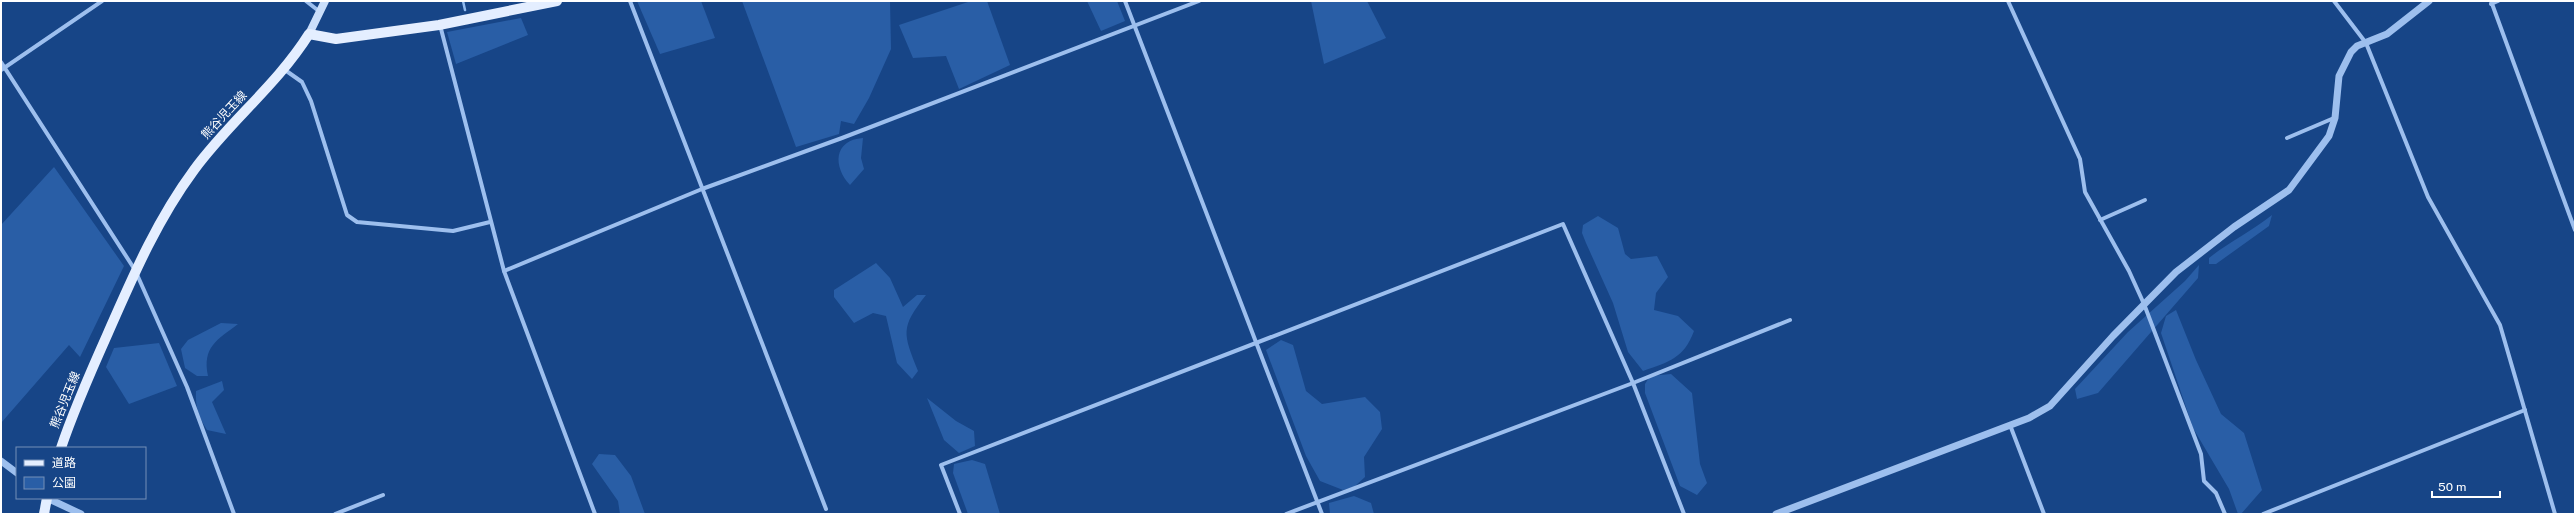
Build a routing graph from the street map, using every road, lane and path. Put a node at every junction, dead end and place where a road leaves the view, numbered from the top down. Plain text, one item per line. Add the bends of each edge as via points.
1 (102, 1) edge
2 (306, 1) edge
3 (325, 1) edge
4 (557, 1) edge
5 (630, 1) edge
6 (1124, 1) edge
7 (1200, 1) edge
8 (2008, 1) edge
9 (2334, 1) edge
10 (2430, 1) edge
11 (2498, 1) edge
12 (2491, 2) edge
13 (523, 4) edge
14 (320, 12) junction
15 (439, 25) junction
16 (1134, 26) junction
17 (309, 34) junction
18 (2366, 43) junction
19 (1, 62) edge
20 (3, 68) edge
21 (285, 70) junction
22 (2335, 118) junction
23 (2287, 138) dead end
24 (702, 189) junction
25 (2145, 200) dead end
26 (2100, 220) junction
27 (490, 222) junction
28 (2575, 230) edge
29 (136, 270) junction
30 (504, 271) junction
31 (2144, 304) junction
32 (1790, 320) dead end
33 (1256, 344) junction
34 (1633, 383) junction
35 (2525, 410) junction
36 (2010, 424) junction
37 (61, 447) edge
38 (1, 461) edge
39 (16, 472) edge
40 (384, 495) dead end
41 (47, 499) edge
42 (49, 499) edge
43 (1317, 502) junction
44 (826, 509) dead end
45 (44, 514) edge
46 (81, 514) edge
47 (234, 514) edge
48 (336, 514) edge
49 (595, 514) edge
50 (960, 514) edge
51 (1286, 514) edge
52 (1322, 514) edge
53 (1684, 514) edge
54 (1776, 514) edge
55 (2044, 514) edge
56 (2225, 514) edge
57 (2263, 514) edge
58 (2555, 514) edge

1 - 20 street
2 - 14 street
3 - 14 main road
4 - 13 main road
5 - 24 street
6 - 16 street
7 - 16 street
8 - 26 street via 2080,159 2085,192
9 - 18 street
10 - 18 street via 2387,34
11 - 12 street
12 - 28 street
13 - 15 main road
14 - 17 main road
15 - 17 main road via 336,39
15 - 27 street
16 - 24 street
16 - 33 street
17 - 21 main road, 熊谷児玉線
18 - 22 street via 2354,49 2345,60 2336,93
18 - 35 street via 2428,197 2500,325
19 - 20 street
20 - 29 street
21 - 27 street via 302,82 347,215 357,222 453,231
21 - 29 main road, 熊谷児玉線 via 217,141 194,169 162,218
22 - 23 street
22 - 31 street via 2329,136 2289,190 2196,256
24 - 30 street
24 - 44 street
25 - 26 street
26 - 31 street via 2129,271
27 - 30 street
29 - 37 main road, 熊谷児玉線 via 75,408
29 - 47 street via 187,387
30 - 49 street
31 - 36 street via 2050,406 2029,418
31 - 56 street via 2201,454 2204,481 2216,493
32 - 34 street
33 - 34 street via 1563,224
33 - 43 street
33 - 50 street via 941,465
34 - 43 street
34 - 53 street
35 - 57 street
35 - 58 street
36 - 54 street
36 - 55 street
38 - 39 street
40 - 48 street
41 - 45 main road
42 - 46 street
43 - 51 street
43 - 52 street

